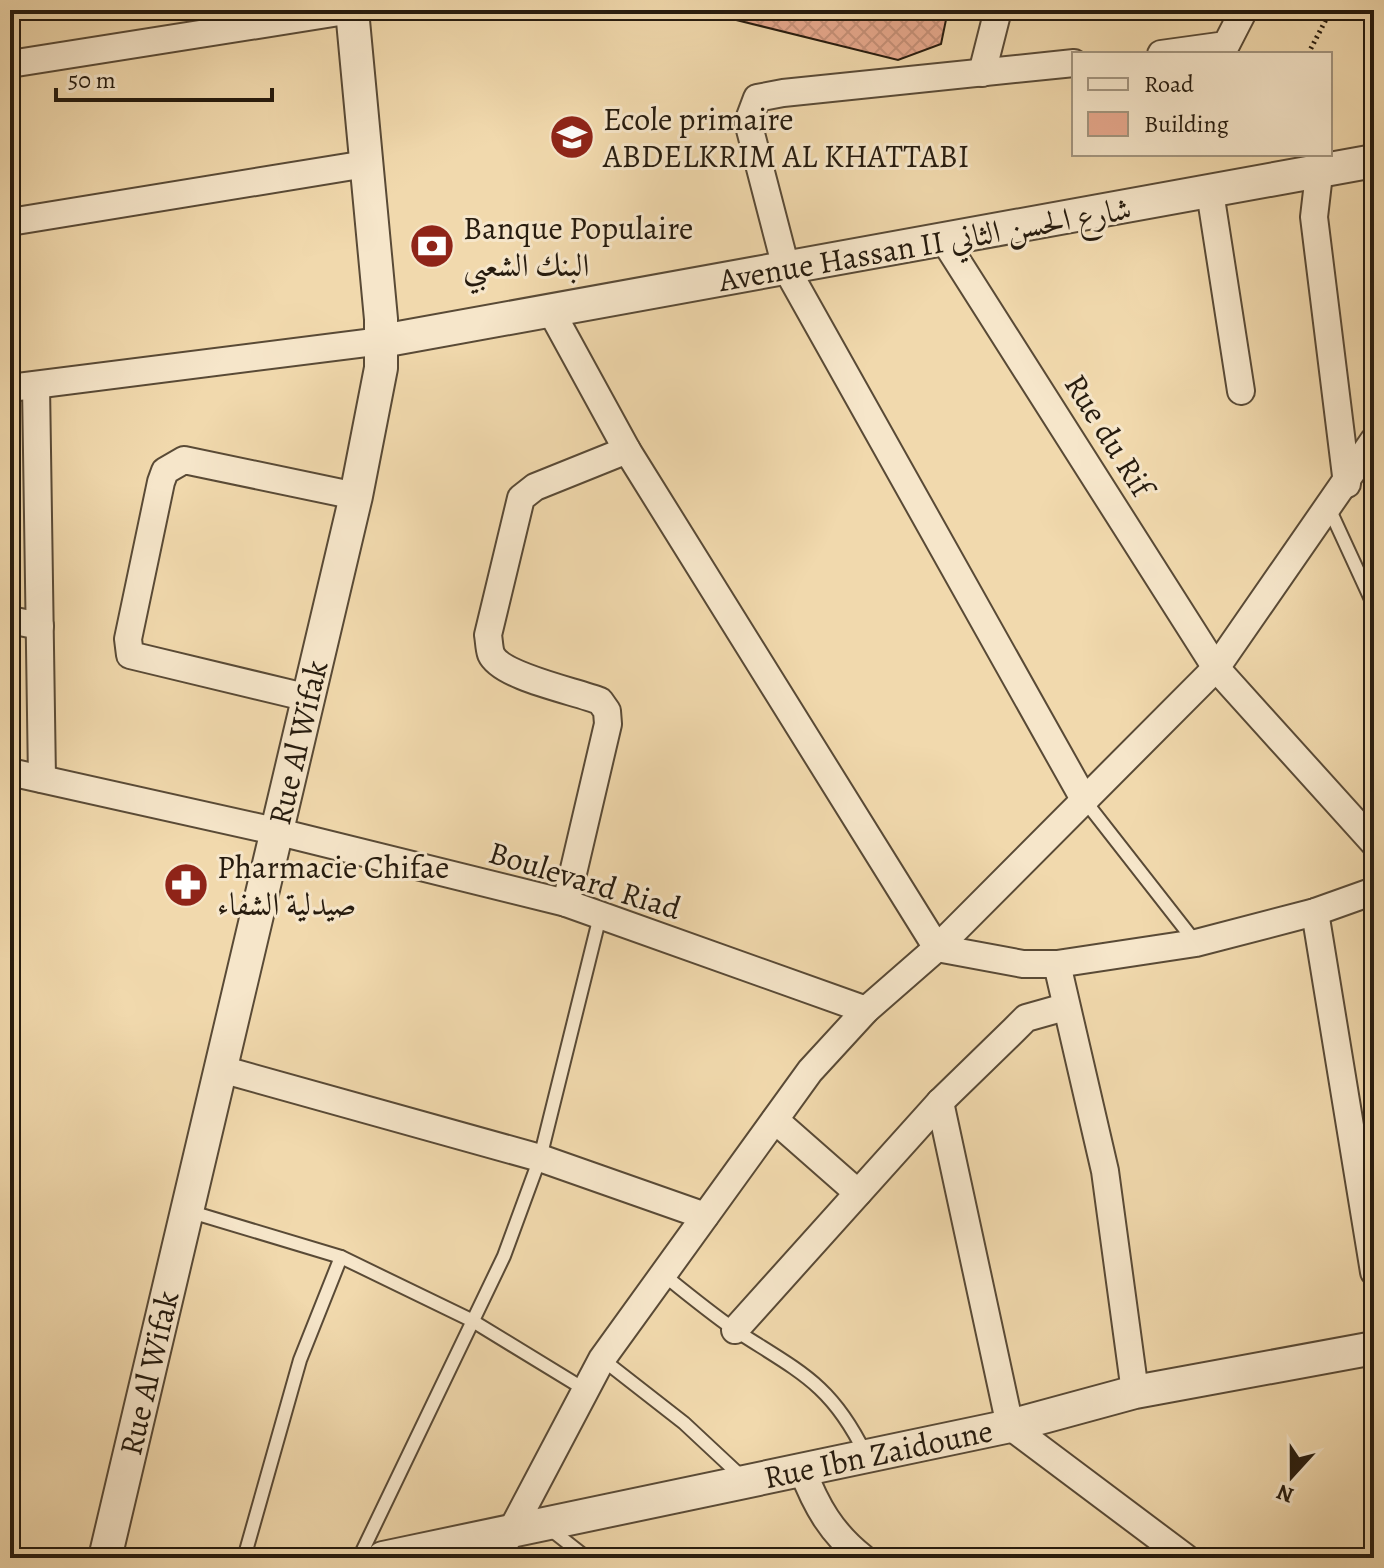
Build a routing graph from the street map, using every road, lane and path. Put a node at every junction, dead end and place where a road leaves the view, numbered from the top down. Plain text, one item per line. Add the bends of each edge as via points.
1 (352, 10) edge
2 (998, 10) edge
3 (1244, 10) edge
4 (1331, 10) edge
5 (1175, 52) edge
6 (1309, 52) edge
7 (1072, 63) edge
8 (10, 64) edge
9 (982, 73) junction
10 (1374, 161) edge
11 (366, 164) junction
12 (1319, 174) junction
13 (1210, 192) junction
14 (10, 222) edge
15 (944, 240) junction
16 (786, 268) junction
17 (552, 313) junction
18 (382, 341) junction
19 (36, 385) junction
20 (10, 388) edge
21 (1241, 391) dead end
22 (1374, 440) edge
23 (627, 450) junction
24 (1347, 484) junction
25 (356, 496) junction
26 (1328, 506) junction
27 (1374, 606) edge
28 (10, 620) edge
29 (40, 626) junction
30 (1216, 668) junction
31 (309, 698) junction
32 (10, 772) edge
33 (42, 779) junction
34 (1085, 801) junction
35 (279, 832) junction
36 (1374, 843) edge
37 (1374, 891) edge
38 (566, 903) junction
39 (1315, 912) junction
40 (600, 916) junction
41 (1196, 943) junction
42 (937, 948) junction
43 (1057, 964) junction
44 (1065, 1007) junction
45 (866, 1010) junction
46 (221, 1069) junction
47 (940, 1102) junction
48 (775, 1120) junction
49 (540, 1158) junction
50 (858, 1193) junction
51 (187, 1211) junction
52 (705, 1216) junction
53 (341, 1257) junction
54 (1374, 1272) edge
55 (665, 1276) junction
56 (471, 1320) junction
57 (735, 1330) junction
58 (1374, 1348) edge
59 (602, 1359) junction
60 (584, 1389) junction
61 (1135, 1392) junction
62 (1010, 1426) junction
63 (866, 1456) junction
64 (802, 1469) junction
65 (746, 1481) junction
66 (544, 1524) junction
67 (502, 1545) edge
68 (105, 1558) edge
69 (244, 1558) edge
70 (359, 1558) edge
71 (383, 1558) edge
72 (587, 1558) edge
73 (863, 1558) edge
74 (1186, 1558) edge

1 - 8 street
1 - 11 street, Rue Al Wifak
2 - 9 street
3 - 5 street via 1226,45
4 - 6 path
7 - 9 street
9 - 16 street via 757,98 748,122
10 - 12 street, Avenue Hassan II شارع الحسن الثاني
11 - 14 street
11 - 18 street, Rue Al Wifak
12 - 13 street, Avenue Hassan II شارع الحسن الثاني
12 - 24 street via 1314,217
13 - 15 street, Avenue Hassan II شارع الحسن الثاني
13 - 21 street
15 - 16 street, Avenue Hassan II شارع الحسن الثاني
15 - 30 street, Rue du Rif
16 - 17 street, Avenue Hassan II شارع الحسن الثاني
16 - 34 street
17 - 18 street, Avenue Hassan II شارع الحسن الثاني
17 - 23 street
18 - 19 street
18 - 25 street, Rue Al Wifak
19 - 20 street
19 - 29 street
22 - 24 street
23 - 38 street via 535,487 521,498 488,635 499,664 600,701 607,711
23 - 42 street
24 - 26 street
25 - 31 street, Rue Al Wifak
25 - 31 street via 184,460 165,471 161,482 128,639 130,655
26 - 27 lane
26 - 30 street
28 - 29 street
29 - 33 street
30 - 34 street
30 - 36 street, Rue du Rif
31 - 35 street, Rue Al Wifak
32 - 33 street, Boulevard Riad
33 - 35 street, Boulevard Riad
34 - 41 lane
34 - 42 street
35 - 38 street, Boulevard Riad
35 - 46 street, Rue Al Wifak
37 - 39 street
38 - 40 street, Boulevard Riad
39 - 41 street
39 - 54 street
40 - 45 street, Boulevard Riad
40 - 49 lane
41 - 43 street
42 - 43 street via 1023,964
42 - 45 street
43 - 44 street
44 - 47 street via 1026,1018
44 - 61 street via 1105,1171
45 - 48 street via 810,1071
46 - 49 street
46 - 51 street, Rue Al Wifak
47 - 50 street
47 - 62 street
48 - 50 street
48 - 52 street
49 - 52 street
49 - 56 lane via 504,1256
50 - 57 street
51 - 53 lane
51 - 68 street, Rue Al Wifak
52 - 55 street
53 - 56 lane
53 - 69 lane via 300,1360
55 - 57 lane
55 - 59 street
56 - 60 lane
56 - 70 lane
57 - 63 lane via 812,1379 854,1430
58 - 61 street, Rue Ibn Zaidoune
59 - 60 street
59 - 65 lane via 684,1423
60 - 67 street
61 - 62 street, Rue Ibn Zaidoune
62 - 63 street, Rue Ibn Zaidoune
62 - 74 street
63 - 64 street, Rue Ibn Zaidoune
64 - 65 street, Rue Ibn Zaidoune
64 - 73 street via 816,1507
65 - 66 street, Rue Ibn Zaidoune
66 - 67 street, Rue Ibn Zaidoune
66 - 72 lane
67 - 71 street, Rue Ibn Zaidoune

